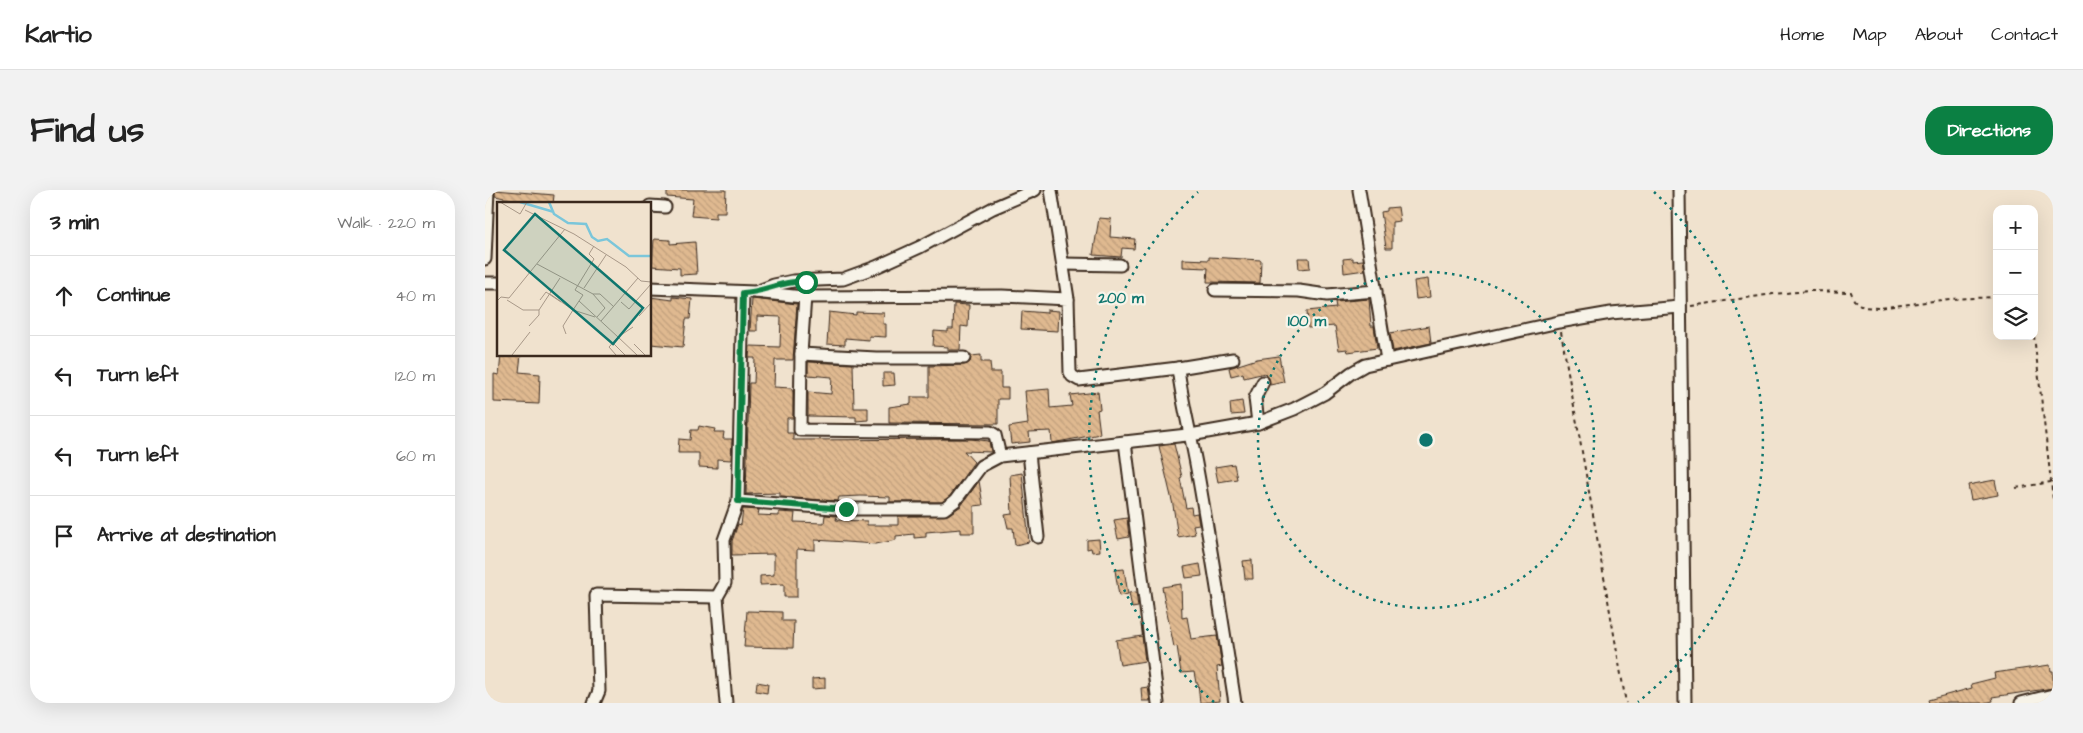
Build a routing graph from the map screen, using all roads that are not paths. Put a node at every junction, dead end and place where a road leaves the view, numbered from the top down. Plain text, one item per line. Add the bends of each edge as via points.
1 (1035, 190) edge
2 (1051, 190) edge
3 (1359, 190) edge
4 (1679, 190) edge
5 (487, 193) edge
6 (651, 206) edge
7 (665, 207) dead end
8 (485, 259) edge
9 (1063, 264) junction
10 (1121, 265) dead end
11 (806, 282) junction
12 (651, 288) edge
13 (1215, 290) dead end
14 (1376, 291) junction
15 (749, 293) junction
16 (803, 297) junction
17 (1068, 299) junction
18 (1680, 307) junction
19 (801, 354) junction
20 (964, 358) dead end
21 (1233, 359) dead end
22 (1387, 360) junction
23 (1178, 368) junction
24 (1263, 382) dead end
25 (1258, 423) junction
26 (1191, 434) junction
27 (1125, 442) junction
28 (1029, 452) junction
29 (1000, 456) junction
30 (738, 501) junction
31 (1038, 538) dead end
32 (717, 596) junction
33 (2053, 695) edge
34 (594, 703) edge
35 (726, 703) edge
36 (1158, 703) edge
37 (1235, 703) edge
38 (1685, 703) edge
39 (2021, 703) edge

1 - 11 street via 876,267 843,279
2 - 9 street
3 - 14 street
4 - 18 street
5 - 8 street
6 - 7 street
9 - 10 street
9 - 17 street
11 - 15 street via 793,281
11 - 16 street
12 - 15 street
13 - 14 street via 1299,291 1327,295
14 - 22 street
15 - 16 street
15 - 30 street
16 - 17 street via 1002,296
16 - 19 street
17 - 23 street via 1070,372 1075,378
18 - 22 street via 1611,313 1559,322
18 - 38 street
19 - 20 street
19 - 29 street via 799,427 802,431 990,432 995,435
21 - 23 street
22 - 25 street via 1365,365 1325,394
23 - 26 street via 1181,403
24 - 25 street via 1255,398
25 - 26 street
26 - 27 street
26 - 37 street
27 - 28 street
27 - 36 street
28 - 29 street
28 - 31 street
29 - 30 street via 981,466 955,501 944,509 846,509
30 - 32 street via 724,540 725,582
32 - 34 street via 597,595 599,691
32 - 35 street
33 - 39 street

